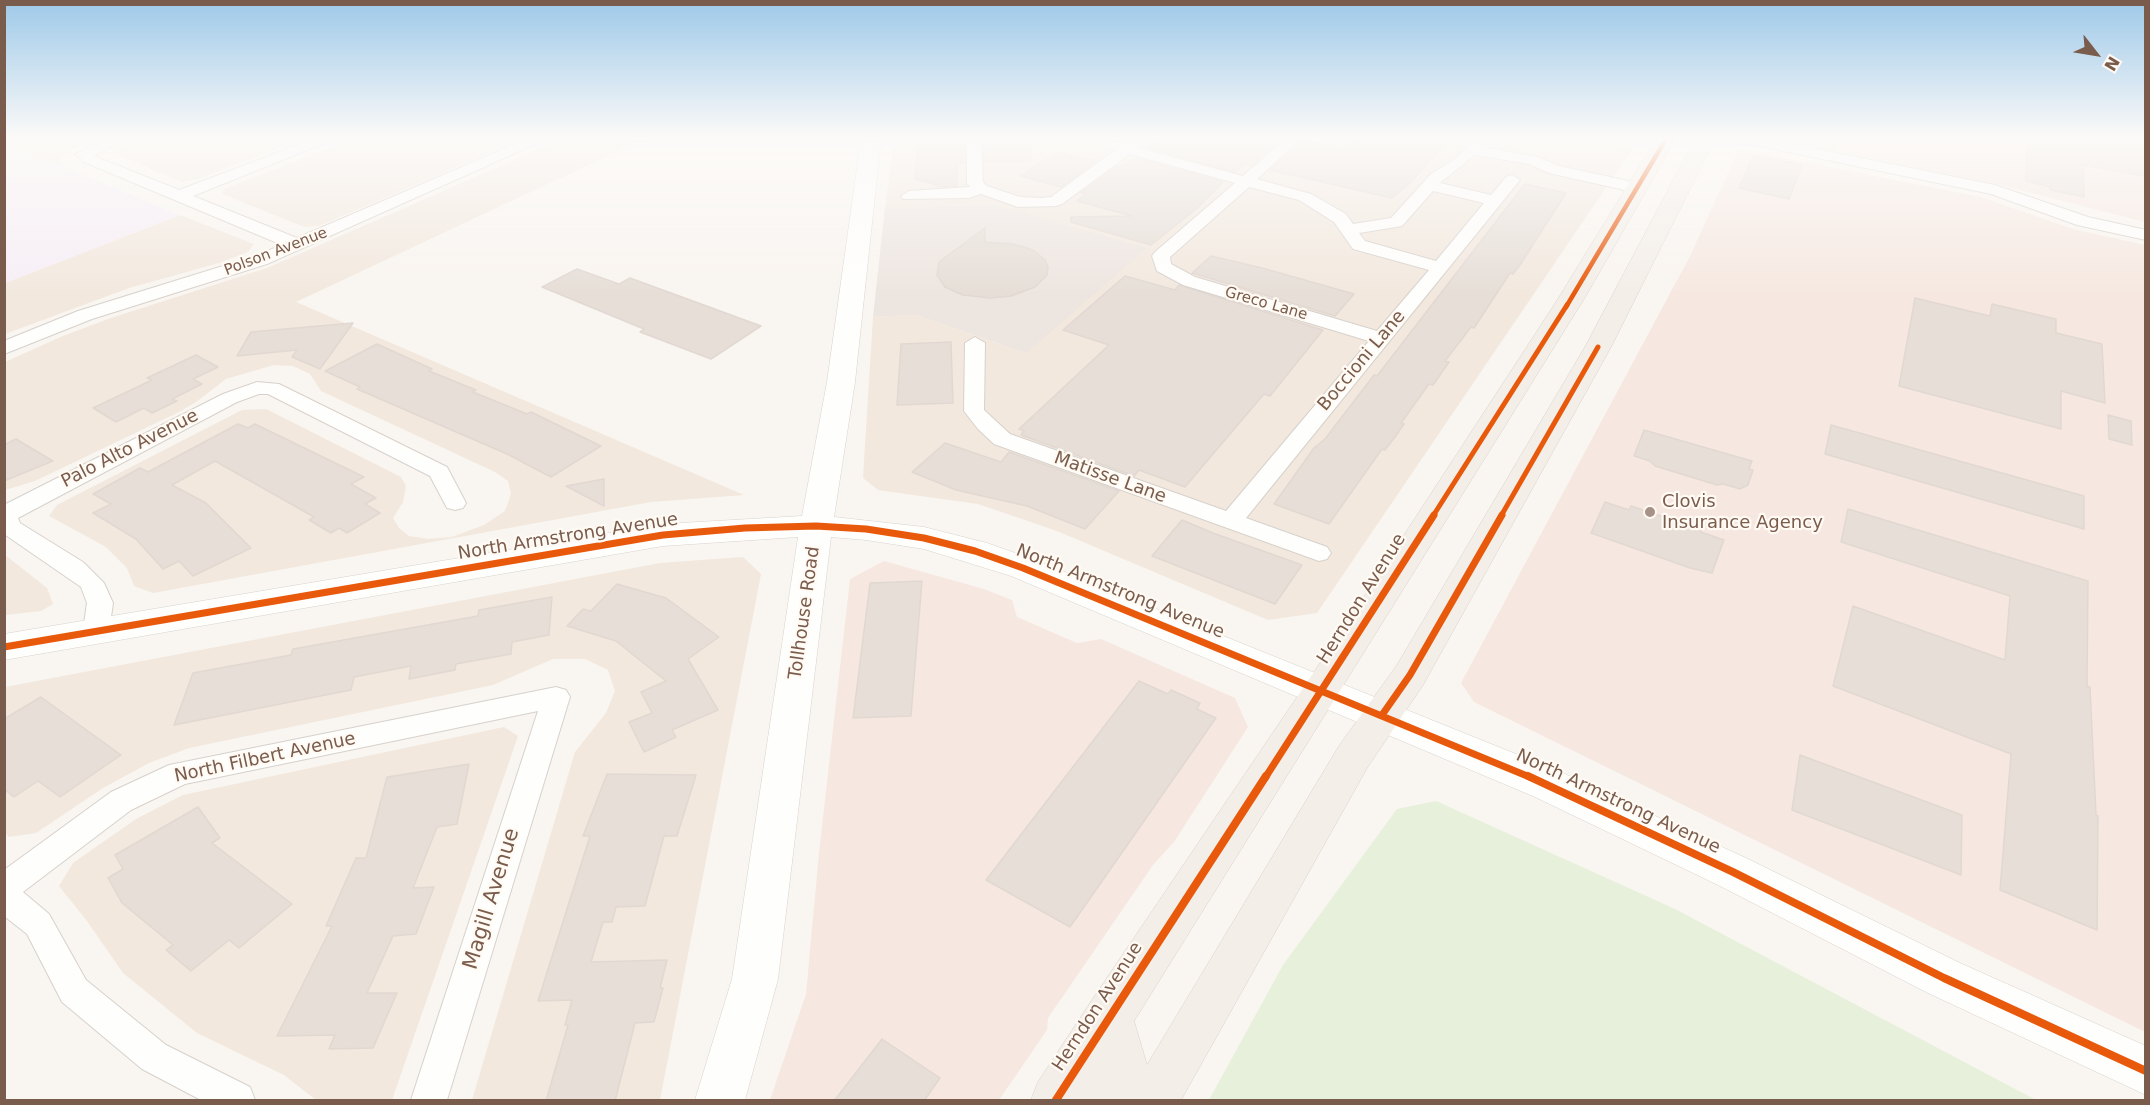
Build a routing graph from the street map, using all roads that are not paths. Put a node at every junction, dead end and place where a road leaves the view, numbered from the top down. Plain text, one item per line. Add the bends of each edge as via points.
1 (166, 191) edge
2 (193, 191) edge
3 (422, 191) edge
4 (865, 191) edge
5 (976, 191) edge
6 (985, 191) edge
7 (1070, 191) edge
8 (1237, 191) edge
9 (1282, 191) edge
10 (1425, 191) edge
11 (1452, 191) edge
12 (1503, 191) edge
13 (1637, 191) edge
14 (1656, 191) edge
15 (1679, 191) edge
16 (1997, 191) edge
17 (179, 196) junction
18 (909, 196) dead end
19 (1494, 201) junction
20 (1350, 230) junction
21 (2145, 234) edge
22 (298, 245) junction
23 (1440, 267) junction
24 (1614, 317) junction
25 (1381, 338) junction
26 (975, 342) dead end
27 (4, 348) edge
28 (455, 504) dead end
29 (5, 515) edge
30 (1231, 521) junction
31 (816, 526) junction
32 (1319, 553) dead end
33 (96, 631) junction
34 (4, 647) edge
35 (1322, 690) junction
36 (556, 697) joint
37 (1382, 715) junction
38 (4, 888) edge
39 (4, 896) edge
40 (1109, 1016) junction
41 (2145, 1071) edge
42 (237, 1101) edge
43 (429, 1101) edge
44 (720, 1101) edge
45 (1056, 1101) edge
46 (1109, 1101) edge
47 (1155, 1101) edge

1 - 17 street
2 - 17 street
3 - 22 street, Polson Avenue
4 - 31 street, Tollhouse Road via 841,382
5 - 18 street
6 - 7 street via 1018,202 1041,203 1056,201
8 - 25 street, Greco Lane via 1161,256 1163,267 1190,281
9 - 20 street via 1305,197 1340,218
10 - 20 street via 1396,222
11 - 19 street
12 - 19 street, Boccioni Lane
13 - 35 main road, Herndon Avenue
14 - 24 main road via 1658,194 1627,251
15 - 24 main road
16 - 21 street via 2083,221
17 - 22 street
19 - 23 street, Boccioni Lane
20 - 23 street via 1359,245 1367,249
22 - 27 street, Polson Avenue via 206,279 85,315
23 - 25 street, Boccioni Lane
24 - 37 main road via 1410,675
25 - 30 street, Boccioni Lane
26 - 30 street, Matisse Lane via 974,411 1002,439
28 - 29 street, Palo Alto Avenue via 439,472 272,388 257,388 230,398
29 - 33 street via 10,527 92,583 100,603
30 - 32 street, Matisse Lane
31 - 33 street, North Armstrong Avenue via 663,535
31 - 35 street, North Armstrong Avenue via 924,538 975,551
31 - 44 street, Tollhouse Road via 755,979
33 - 34 street, North Armstrong Avenue
35 - 37 street, North Armstrong Avenue
35 - 40 main road, Herndon Avenue
36 - 38 street, North Filbert Avenue via 179,773 121,801
36 - 43 street, Magill Avenue
37 - 41 street, North Armstrong Avenue via 1559,790 1944,978
37 - 47 main road via 1353,757
39 - 42 street via 38,924 74,991 154,1057
40 - 45 main road, Herndon Avenue
40 - 46 main road via 1125,1075

